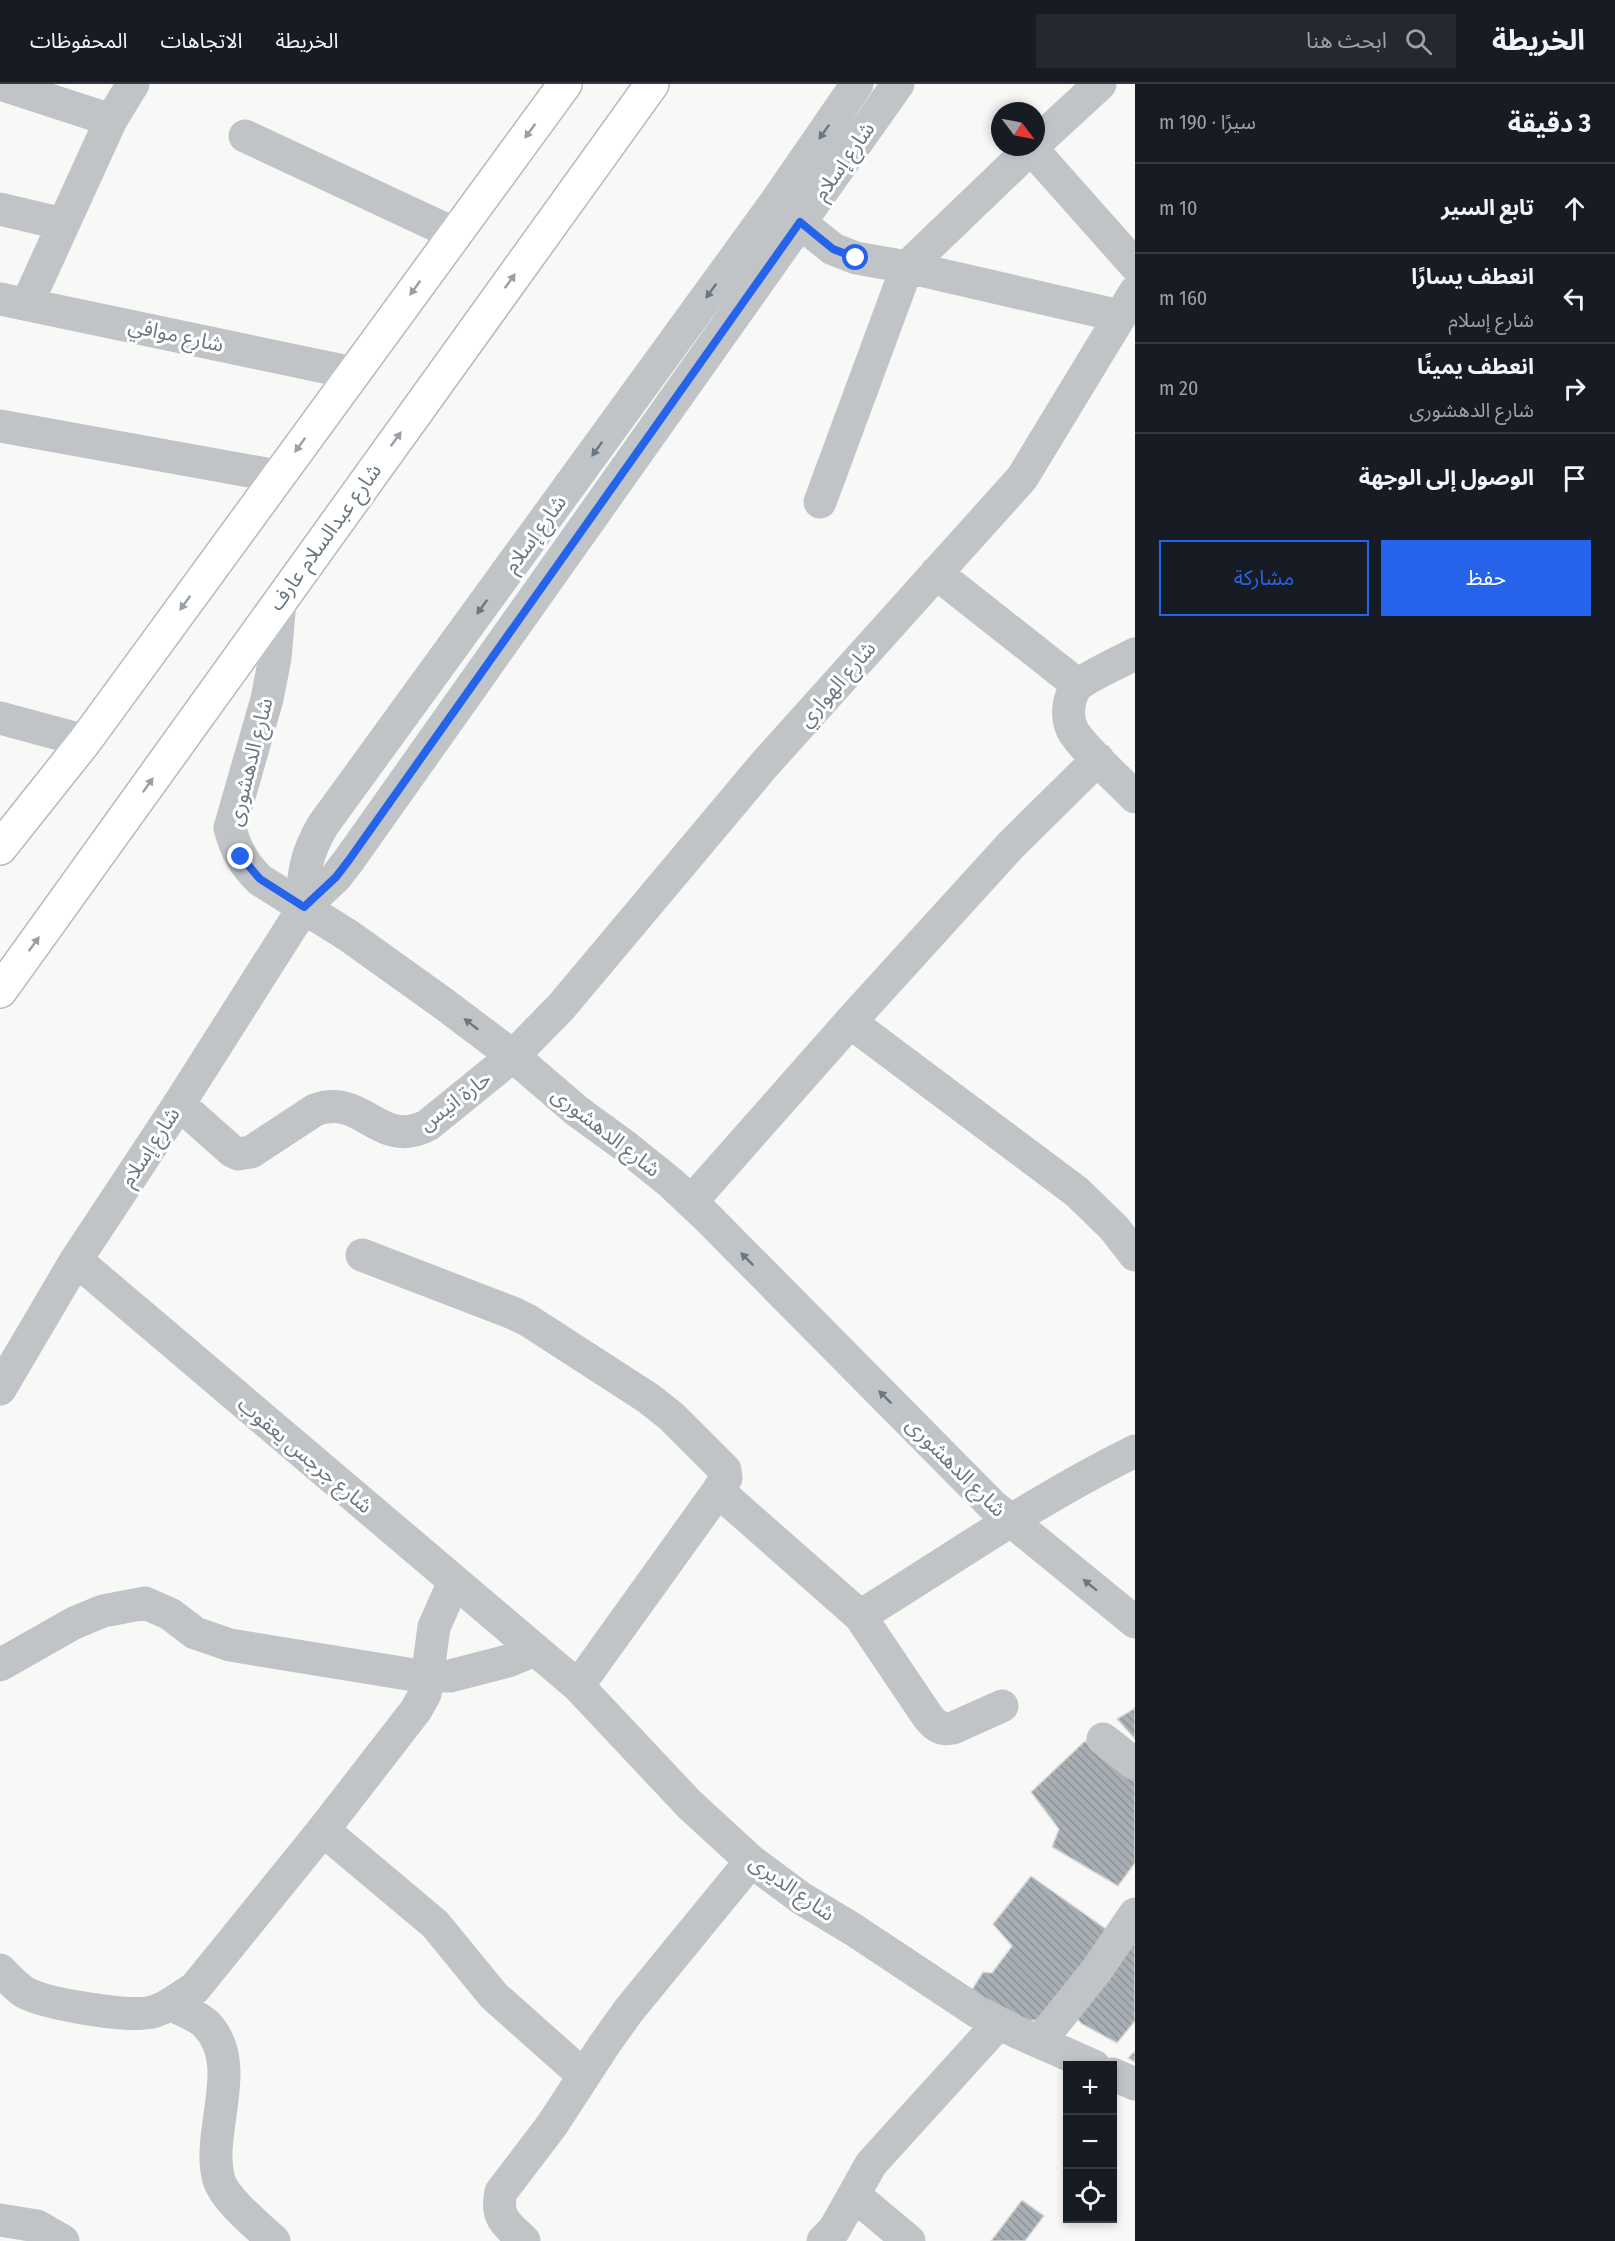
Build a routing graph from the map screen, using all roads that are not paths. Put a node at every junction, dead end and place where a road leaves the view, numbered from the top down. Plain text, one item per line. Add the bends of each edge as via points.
1 (0, 84) edge
2 (133, 84) edge
3 (565, 84) edge
4 (652, 84) edge
5 (857, 84) edge
6 (898, 84) edge
7 (1100, 84) edge
8 (111, 120) junction
9 (1045, 135) edge
10 (245, 136) dead end
11 (1023, 156) edge
12 (1042, 156) edge
13 (0, 209) edge
14 (788, 213) junction
15 (63, 224) junction
16 (455, 234) junction
17 (1135, 265) edge
18 (907, 267) junction
19 (14, 301) edge
20 (1127, 304) edge
21 (353, 373) junction
22 (0, 426) edge
23 (277, 476) junction
24 (820, 502) dead end
25 (936, 573) junction
26 (280, 600) junction
27 (1135, 654) edge
28 (1078, 685) junction
29 (0, 718) edge
30 (85, 741) junction
31 (1098, 759) junction
32 (1135, 797) edge
33 (0, 848) edge
34 (304, 907) junction
35 (0, 991) edge
36 (850, 1022) junction
37 (513, 1056) junction
38 (179, 1104) junction
39 (691, 1202) junction
40 (362, 1255) dead end
41 (1135, 1255) edge
42 (76, 1260) junction
43 (0, 1389) edge
44 (1135, 1451) edge
45 (718, 1491) junction
46 (1010, 1521) junction
47 (454, 1582) junction
48 (860, 1616) junction
49 (1135, 1622) edge
50 (535, 1650) junction
51 (0, 1665) edge
52 (426, 1676) junction
53 (578, 1686) junction
54 (1002, 1706) dead end
55 (1103, 1739) dead end
56 (1135, 1764) edge
57 (323, 1830) junction
58 (751, 1861) junction
59 (1135, 1914) edge
60 (0, 1970) edge
61 (170, 2004) junction
62 (999, 2023) junction
63 (1040, 2041) junction
64 (1083, 2061) edge
65 (584, 2076) junction
66 (1117, 2076) edge
67 (1135, 2084) edge
68 (854, 2195) junction
69 (0, 2220) edge
70 (63, 2241) edge
71 (274, 2241) edge
72 (524, 2241) edge
73 (823, 2241) edge
74 (909, 2241) edge

1 - 8 street
2 - 8 street
3 -> 16 main road
26 -> 4 main road, شارع عبدالسلام عارف
5 -> 14 street, شارع إسلام
6 - 14 street, شارع إسلام
7 - 9 street
8 - 15 street
10 - 16 street
11 - 18 street
12 - 17 street
13 - 15 street
14 - 18 street via 833,249 856,258
14 - 34 street, شارع إسلام via 323,825 306,861
15 - 19 street
16 -> 21 main road
18 - 20 street
18 - 24 street
19 - 21 street, شارع موافي
20 - 25 street, شارع الهواري via 1022,478
21 -> 23 main road
22 - 23 street
23 -> 30 main road
25 - 28 street
25 - 37 street, شارع الهواري via 764,765 561,1007
26 - 34 street, شارع الدهشورى via 267,699 230,828 233,843 250,870
35 -> 26 main road, شارع عبدالسلام عارف
27 - 28 street
28 - 31 street via 1070,701 1072,730
29 - 30 street
30 - 33 main road
31 - 32 street
31 - 36 street via 1010,846
37 -> 34 street, شارع الدهشورى
34 - 38 street, شارع إسلام
36 - 39 street
36 - 41 street via 1077,1192
37 - 38 street, حارة انيس via 428,1125 404,1133 392,1132 352,1109 325,1106 251,1152 238,1154
37 - 39 street, شارع الدهشورى
38 - 42 street, شارع إسلام
46 -> 39 street, شارع الدهشورى
40 - 45 street via 513,1313 648,1398 725,1470 726,1478
42 - 43 street, شارع إسلام
42 - 47 street, شارع جرجس يعقوب
44 - 46 street via 1086,1475
45 - 48 street
45 - 53 street
46 - 48 street
49 -> 46 street, شارع الدهشورى
47 - 50 street, شارع جرجس يعقوب
47 - 52 street via 434,1627
48 - 54 street via 938,1726 945,1730 953,1728
50 - 52 street via 480,1669 450,1676
50 - 53 street, شارع الديرى
51 - 52 street via 74,1623 103,1611 146,1603 170,1614 195,1633 230,1645
52 - 57 street via 425,1694 417,1710
53 - 58 street, شارع الديرى via 689,1804
55 - 56 street
57 - 61 street via 195,1988
57 - 65 street via 435,1924 494,1996
58 - 62 street, شارع الديرى via 801,1898
58 - 65 street via 629,2010
59 - 63 street
60 - 61 street via 26,1993 83,2007 148,2013
61 - 71 street via 205,2023 218,2042 224,2060 216,2160 219,2181
62 - 63 street, شارع الديرى
62 - 68 street via 871,2164
63 - 64 street, شارع الديرى
65 - 72 street via 501,2192 498,2204 502,2220
66 - 67 street
68 - 73 street
68 - 74 street
69 - 70 street via 37,2226

